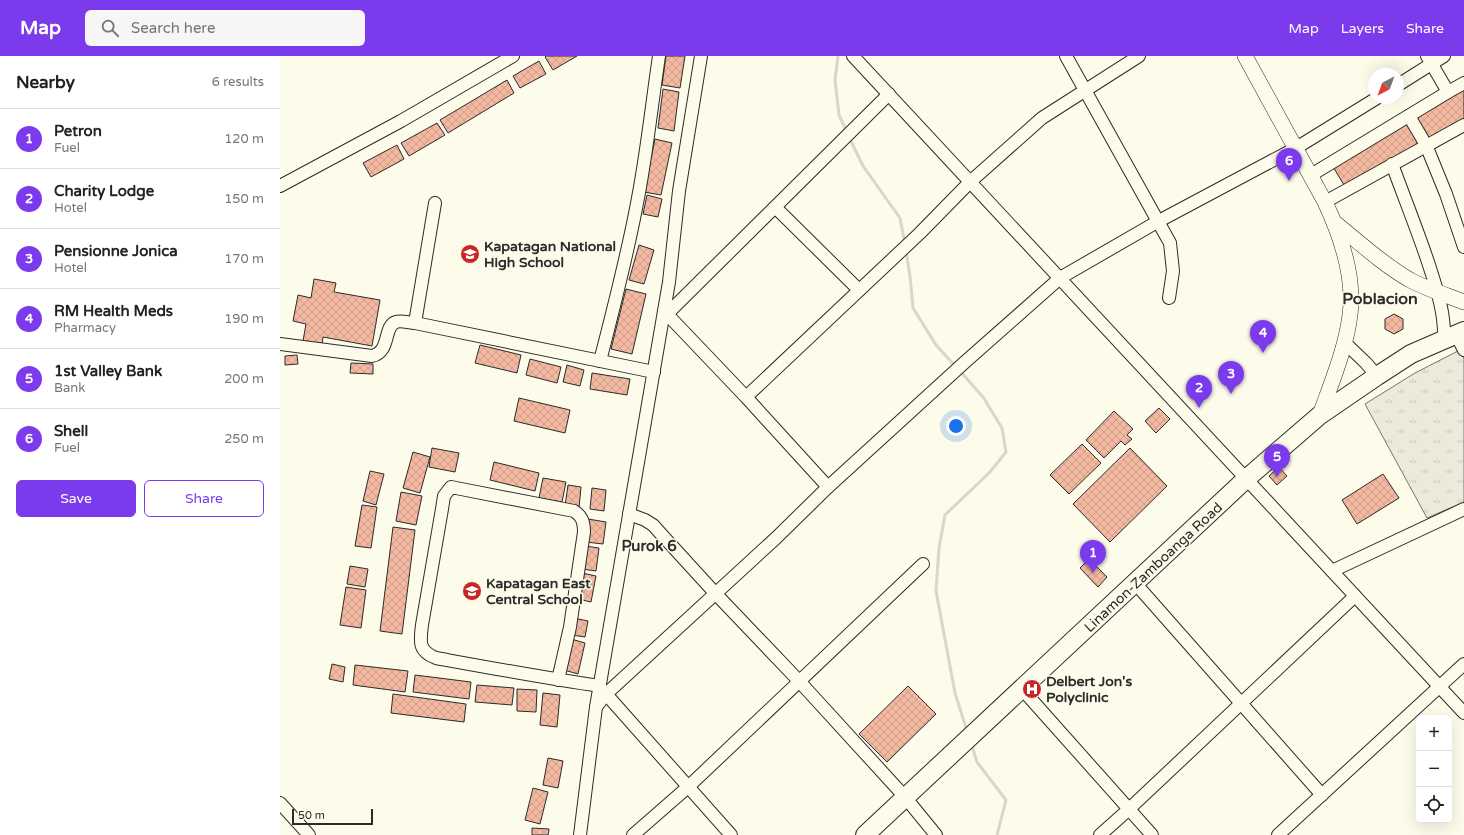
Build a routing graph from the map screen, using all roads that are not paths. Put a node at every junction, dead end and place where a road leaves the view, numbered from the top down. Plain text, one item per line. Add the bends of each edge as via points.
1 (513, 56) edge
2 (659, 56) edge
3 (701, 56) edge
4 (1066, 56) edge
5 (1139, 56) edge
6 (1245, 56) edge
7 (1444, 56) edge
8 (858, 58) edge
9 (1429, 60) edge
10 (1404, 80) edge
11 (1464, 83) edge
12 (1084, 90) junction
13 (1448, 92) junction
14 (889, 94) junction
15 (1368, 104) edge
16 (1409, 116) junction
17 (1464, 125) edge
18 (1426, 145) junction
19 (1296, 148) junction
20 (1392, 164) junction
21 (1311, 175) junction
22 (970, 182) junction
23 (280, 186) edge
24 (1325, 202) junction
25 (435, 203) dead end
26 (775, 207) junction
27 (1157, 222) junction
28 (1334, 222) junction
29 (1464, 247) edge
30 (1060, 278) junction
31 (859, 290) junction
32 (1437, 292) junction
33 (1169, 298) dead end
34 (1464, 302) edge
35 (665, 313) junction
36 (415, 323) junction
37 (1457, 338) edge
38 (1344, 342) junction
39 (280, 344) edge
40 (600, 361) junction
41 (654, 372) junction
42 (1377, 376) junction
43 (746, 397) junction
44 (1320, 415) junction
45 (1246, 479) junction
46 (828, 487) junction
47 (1464, 509) edge
48 (629, 514) junction
49 (923, 564) dead end
50 (1332, 571) junction
51 (1135, 583) junction
52 (715, 593) junction
53 (1355, 596) junction
54 (1464, 664) edge
55 (558, 680) junction
56 (799, 681) junction
57 (1439, 686) junction
58 (1022, 689) junction
59 (603, 690) junction
60 (1241, 703) junction
61 (1464, 713) edge
62 (688, 787) junction
63 (1322, 795) junction
64 (905, 797) junction
65 (280, 804) edge
66 (1128, 810) junction
67 (309, 835) edge
68 (580, 835) edge
69 (633, 835) edge
70 (731, 835) edge
71 (865, 835) edge
72 (936, 835) edge
73 (1100, 835) edge
74 (1152, 835) edge
75 (1278, 835) edge

1 - 23 street via 401,121
2 - 40 street via 638,199
3 - 35 street via 679,191
4 - 12 street
5 - 12 street
6 - 19 main road
7 - 9 street
8 - 14 street
9 - 10 street
9 - 13 street
11 - 13 street
12 - 22 street via 1042,118
12 - 27 street
13 - 16 street
14 - 22 street
14 - 26 street
15 - 19 street
16 - 18 street
16 - 21 street
17 - 18 street
18 - 20 street
18 - 29 street
19 - 21 main road
19 - 27 street
20 - 24 street
20 - 32 street via 1419,234
21 - 24 main road
22 - 30 street
22 - 31 street
24 - 28 main road
25 - 36 street
26 - 31 street
26 - 35 street
27 - 30 street
27 - 33 street via 1166,234 1172,251
28 - 32 main road via 1392,269
28 - 38 main road via 1351,292 1350,315
30 - 45 street
30 - 46 street
31 - 43 street
32 - 34 main road
32 - 37 street via 1444,326
35 - 41 street
35 - 43 street
36 - 39 street via 392,324 383,350 376,356
36 - 40 street
37 - 42 highway, Linamon-Zamboanga Road via 1411,354
38 - 42 street
38 - 44 main road
40 - 41 street
41 - 48 street
42 - 44 highway, Linamon-Zamboanga Road
43 - 46 street
44 - 45 highway, Linamon-Zamboanga Road
45 - 50 street
45 - 51 highway, Linamon-Zamboanga Road
46 - 52 street
47 - 50 street
48 - 52 street via 653,526
48 - 59 street
49 - 56 street
50 - 53 street
51 - 58 highway, Linamon-Zamboanga Road
51 - 60 street
52 - 56 street
52 - 59 street
53 - 57 street
53 - 60 street
54 - 57 street
55 - 55 street via 436,658 425,653 422,648 422,626 444,496 451,487 574,511 583,520 584,532 570,626
55 - 59 street
56 - 62 street
56 - 64 street
57 - 61 street
57 - 63 street
58 - 64 highway, Linamon-Zamboanga Road
58 - 66 street
59 - 62 street
59 - 68 street via 596,707
60 - 63 street
60 - 66 street
62 - 69 street
62 - 70 street
63 - 75 street
64 - 71 highway, Linamon-Zamboanga Road
64 - 72 street
65 - 67 street
66 - 73 street
66 - 74 street

